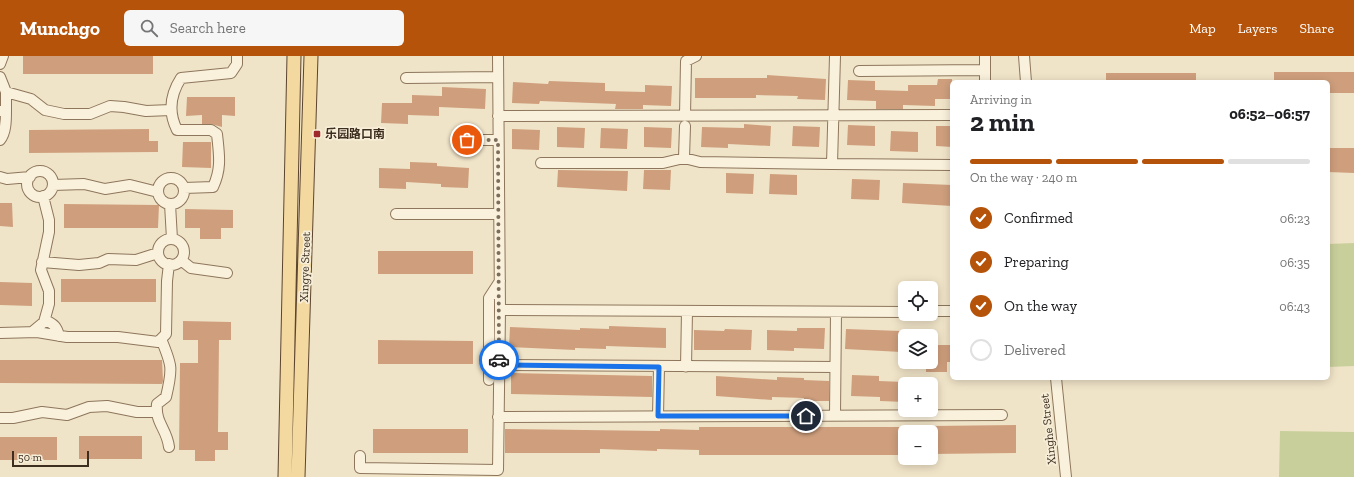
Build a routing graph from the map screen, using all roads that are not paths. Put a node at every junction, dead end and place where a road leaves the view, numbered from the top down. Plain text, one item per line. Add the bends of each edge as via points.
1 (3, 56) edge
2 (237, 56) edge
3 (294, 56) edge
4 (311, 56) edge
5 (498, 56) edge
6 (696, 56) edge
7 (835, 56) edge
8 (985, 56) edge
9 (1024, 56) edge
10 (683, 58) edge
11 (0, 64) edge
12 (985, 70) junction
13 (859, 71) dead end
14 (498, 76) junction
15 (0, 77) edge
16 (406, 78) dead end
17 (985, 80) edge
18 (1026, 80) edge
19 (6, 92) junction
20 (171, 110) junction
21 (3, 111) edge
22 (833, 115) junction
23 (950, 115) edge
24 (498, 116) junction
25 (685, 116) junction
26 (685, 126) dead end
27 (0, 140) edge
28 (467, 140) dead end
29 (498, 140) junction
30 (684, 158) junction
31 (541, 163) dead end
32 (832, 164) junction
33 (950, 165) edge
34 (0, 177) edge
35 (30, 177) junction
36 (53, 185) junction
37 (184, 188) junction
38 (158, 192) junction
39 (43, 196) junction
40 (170, 204) junction
41 (396, 214) dead end
42 (499, 214) junction
43 (172, 239) junction
44 (158, 253) junction
45 (180, 260) junction
46 (42, 262) junction
47 (170, 264) junction
48 (227, 273) dead end
49 (500, 281) junction
50 (500, 310) junction
51 (687, 311) junction
52 (938, 311) edge
53 (950, 311) edge
54 (836, 312) junction
55 (898, 312) edge
56 (45, 320) junction
57 (32, 332) junction
58 (0, 333) edge
59 (59, 336) junction
60 (161, 339) junction
61 (499, 365) junction
62 (659, 367) junction
63 (686, 367) junction
64 (835, 367) junction
65 (489, 380) dead end
66 (1056, 380) edge
67 (154, 412) dead end
68 (835, 415) junction
69 (1002, 415) dead end
70 (498, 416) junction
71 (658, 416) junction
72 (0, 418) edge
73 (169, 447) dead end
74 (360, 456) dead end
75 (285, 477) edge
76 (298, 477) edge
77 (1066, 477) edge

1 - 11 street
2 - 20 street via 237,64 231,73 181,78 173,89
3 - 75 main road, Xingye Street
4 - 76 main road, Xingye Street
5 - 14 street
6 - 10 street
7 - 22 street
8 - 12 street
9 - 18 street
10 - 25 street
12 - 13 street
12 - 17 street
14 - 16 street
14 - 24 street
15 - 19 street
19 - 20 street via 31,99 45,110 64,114 90,114 110,106 146,111
19 - 21 street
20 - 37 street via 177,130 211,130 217,134 219,174 214,187
21 - 27 street via 6,124
22 - 23 street
22 - 25 street
22 - 32 street
24 - 25 street
24 - 29 street
26 - 30 street
28 - 29 street
29 - 42 street
30 - 31 street via 662,163
30 - 32 street via 700,162
32 - 33 street
34 - 35 street
35 - 36 street via 37,172 46,172 52,177
35 - 39 street via 29,189 35,196
36 - 38 street via 84,184 105,189 130,185
36 - 39 street via 50,193
37 - 38 street via 176,179 168,179 160,184
37 - 40 street via 181,200
38 - 40 street via 162,200
39 - 46 street via 49,232
40 - 43 street
41 - 42 street
42 - 49 street
43 - 44 street via 160,244
43 - 45 street via 179,242 183,249
44 - 46 street via 136,260 108,259 99,263 79,265
44 - 47 street via 162,261
45 - 47 street
45 - 48 street via 191,268
46 - 56 street via 41,270 49,291
47 - 60 street via 167,281 166,334
49 - 50 street
49 - 65 street via 489,298
50 - 51 street
50 - 61 street
51 - 54 street
51 - 63 street
52 - 53 street
54 - 55 street
54 - 64 street
56 - 57 street
56 - 59 street via 57,328
57 - 58 street
57 - 59 street
59 - 60 street via 118,337 158,342
60 - 73 street via 169,356 171,374 166,397 157,404 156,416
61 - 62 street
61 - 70 street
62 - 63 street
62 - 71 street
63 - 64 street
64 - 68 street
66 - 77 street, Xinghe Street
67 - 72 street via 89,406 67,415 42,412
68 - 69 street
68 - 71 street
70 - 71 street
70 - 74 street via 498,470 360,468

